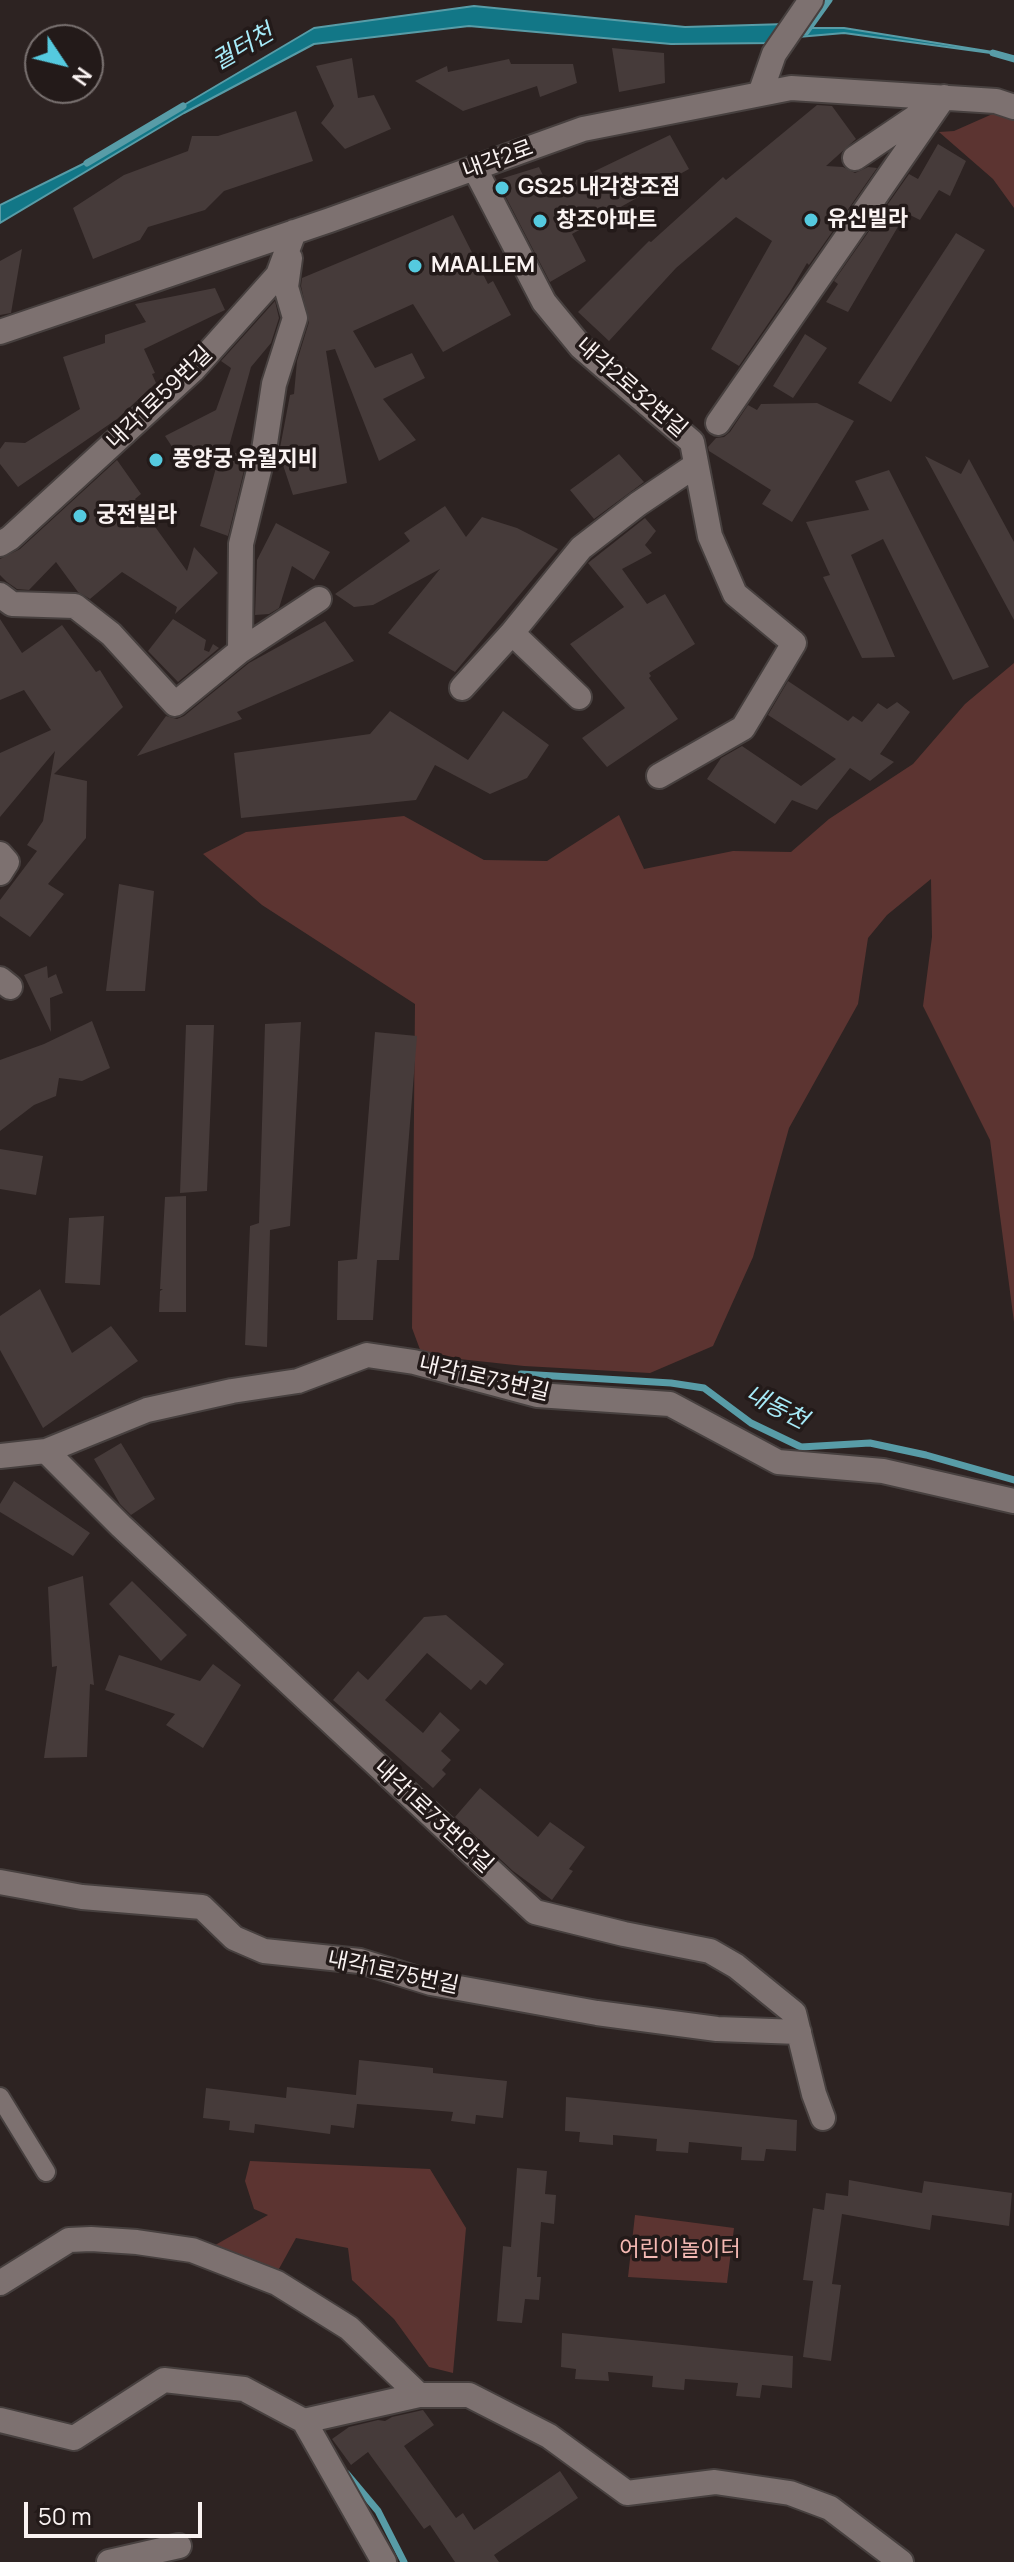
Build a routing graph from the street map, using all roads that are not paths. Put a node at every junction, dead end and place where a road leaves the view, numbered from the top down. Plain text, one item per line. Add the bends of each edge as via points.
1 (807, 5) edge
2 (760, 94) junction
3 (944, 97) junction
4 (1014, 107) edge
5 (855, 158) dead end
6 (475, 169) junction
7 (294, 232) junction
8 (0, 332) edge
9 (718, 423) dead end
10 (696, 465) junction
11 (0, 544) edge
12 (0, 595) edge
13 (319, 599) dead end
14 (512, 633) junction
15 (240, 651) junction
16 (462, 688) dead end
17 (579, 697) dead end
18 (659, 776) dead end
19 (0, 854) edge
20 (0, 873) edge
21 (46, 1451) junction
22 (0, 1456) edge
23 (1014, 1501) edge
24 (0, 1882) edge
25 (799, 2032) junction
26 (0, 2097) edge
27 (823, 2118) dead end
28 (46, 2172) dead end
29 (0, 2283) edge
30 (419, 2395) junction
31 (0, 2420) edge
32 (304, 2421) junction
33 (179, 2546) dead end
34 (109, 2562) edge
35 (384, 2562) edge
36 (901, 2562) edge

1 - 2 street via 774,54
2 - 3 street, 내각2로 via 791,88
2 - 6 street, 내각2로 via 583,129
3 - 4 street, 내각2로
3 - 5 street
3 - 9 street
6 - 7 street, 내각2로
6 - 10 street, 내각2로32번길 via 544,302 581,347 692,442
7 - 8 street, 내각2로
7 - 11 street, 내각1로59번길 via 278,275 193,370
7 - 15 street via 286,287 295,318 274,384 241,544
10 - 14 street via 581,548
10 - 18 street, 내각2로32번길 via 710,536 735,594 794,643 743,728
12 - 15 street via 12,604 75,606 111,634 175,704
13 - 15 street
14 - 16 street
14 - 17 street
19 - 20 street via 7,862
21 - 22 street, 내각1로73번길
21 - 23 street, 내각1로73번길 via 147,1410 298,1381 367,1355 537,1395 670,1404 778,1462 883,1471
21 - 25 street, 내각1로73번안길 via 535,1912 710,1951 794,2013
24 - 25 street, 내각1로75번길 via 82,1897 202,1907 234,1938 264,1951 360,1961 431,1983 717,2029
25 - 27 street, 내각1로73번안길
26 - 28 street
29 - 30 street via 69,2240 192,2250 277,2283 349,2328
30 - 32 street
30 - 36 street via 469,2395 549,2436 627,2493 715,2482 790,2493 830,2508
31 - 32 street via 74,2438 164,2380 244,2389
32 - 35 street
33 - 34 street

